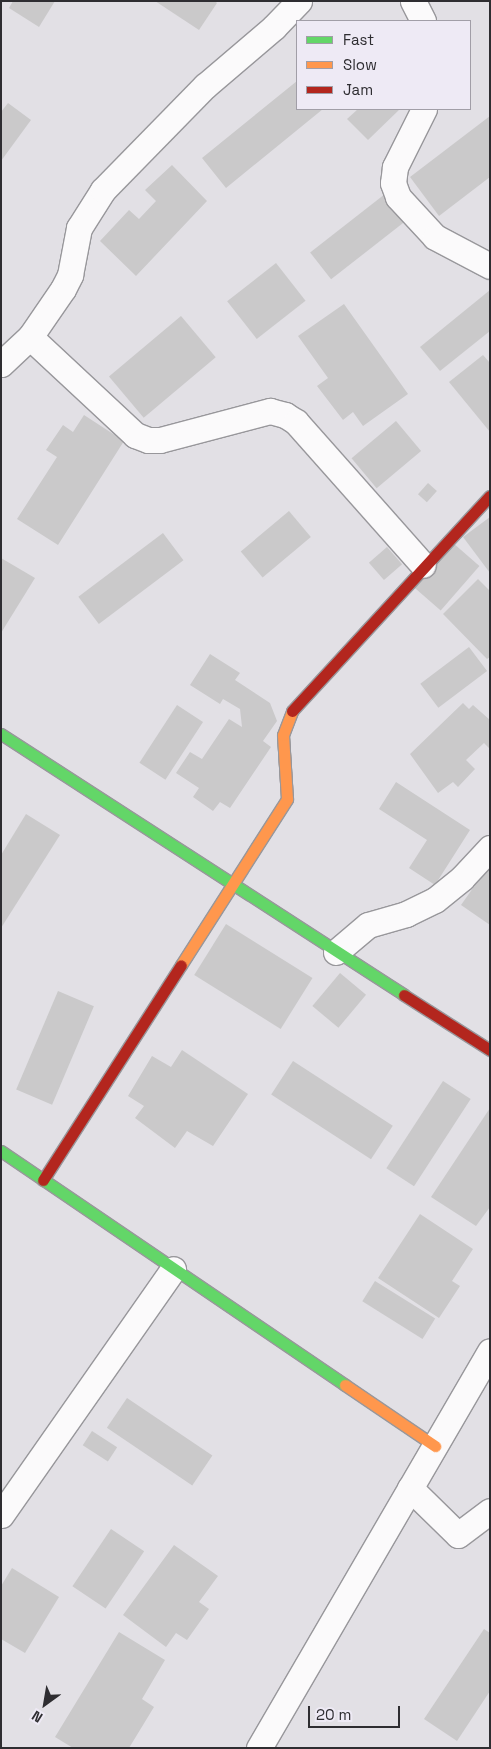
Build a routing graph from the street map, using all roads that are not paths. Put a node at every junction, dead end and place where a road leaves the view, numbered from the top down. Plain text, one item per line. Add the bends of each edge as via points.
1 (298, 1) edge
2 (413, 1) edge
3 (422, 20) edge
4 (424, 110) edge
5 (490, 266) edge
6 (30, 336) junction
7 (1, 364) edge
8 (490, 496) edge
9 (423, 565) junction
10 (1, 734) edge
11 (490, 848) edge
12 (233, 886) junction
13 (336, 952) junction
14 (490, 1050) edge
15 (1, 1151) edge
16 (43, 1180) junction
17 (174, 1268) junction
18 (490, 1351) edge
19 (435, 1446) junction
20 (410, 1488) junction
21 (490, 1510) edge
22 (1, 1515) edge
23 (259, 1748) edge

1 - 6 street via 205,86 103,190 79,228 64,289
2 - 3 street
4 - 5 street via 395,167 393,183 398,197 436,237
6 - 7 street
6 - 9 street via 135,435 148,440 160,440 270,411 285,415 296,422
8 - 9 street
9 - 12 street via 293,709 283,735 287,799
10 - 12 street
11 - 13 street via 462,878 435,900 406,914 368,925
12 - 13 street
12 - 16 street
13 - 14 street
15 - 16 street
16 - 17 street
17 - 19 street
17 - 22 street
18 - 19 street
19 - 20 street
20 - 21 street via 458,1535
20 - 23 street

